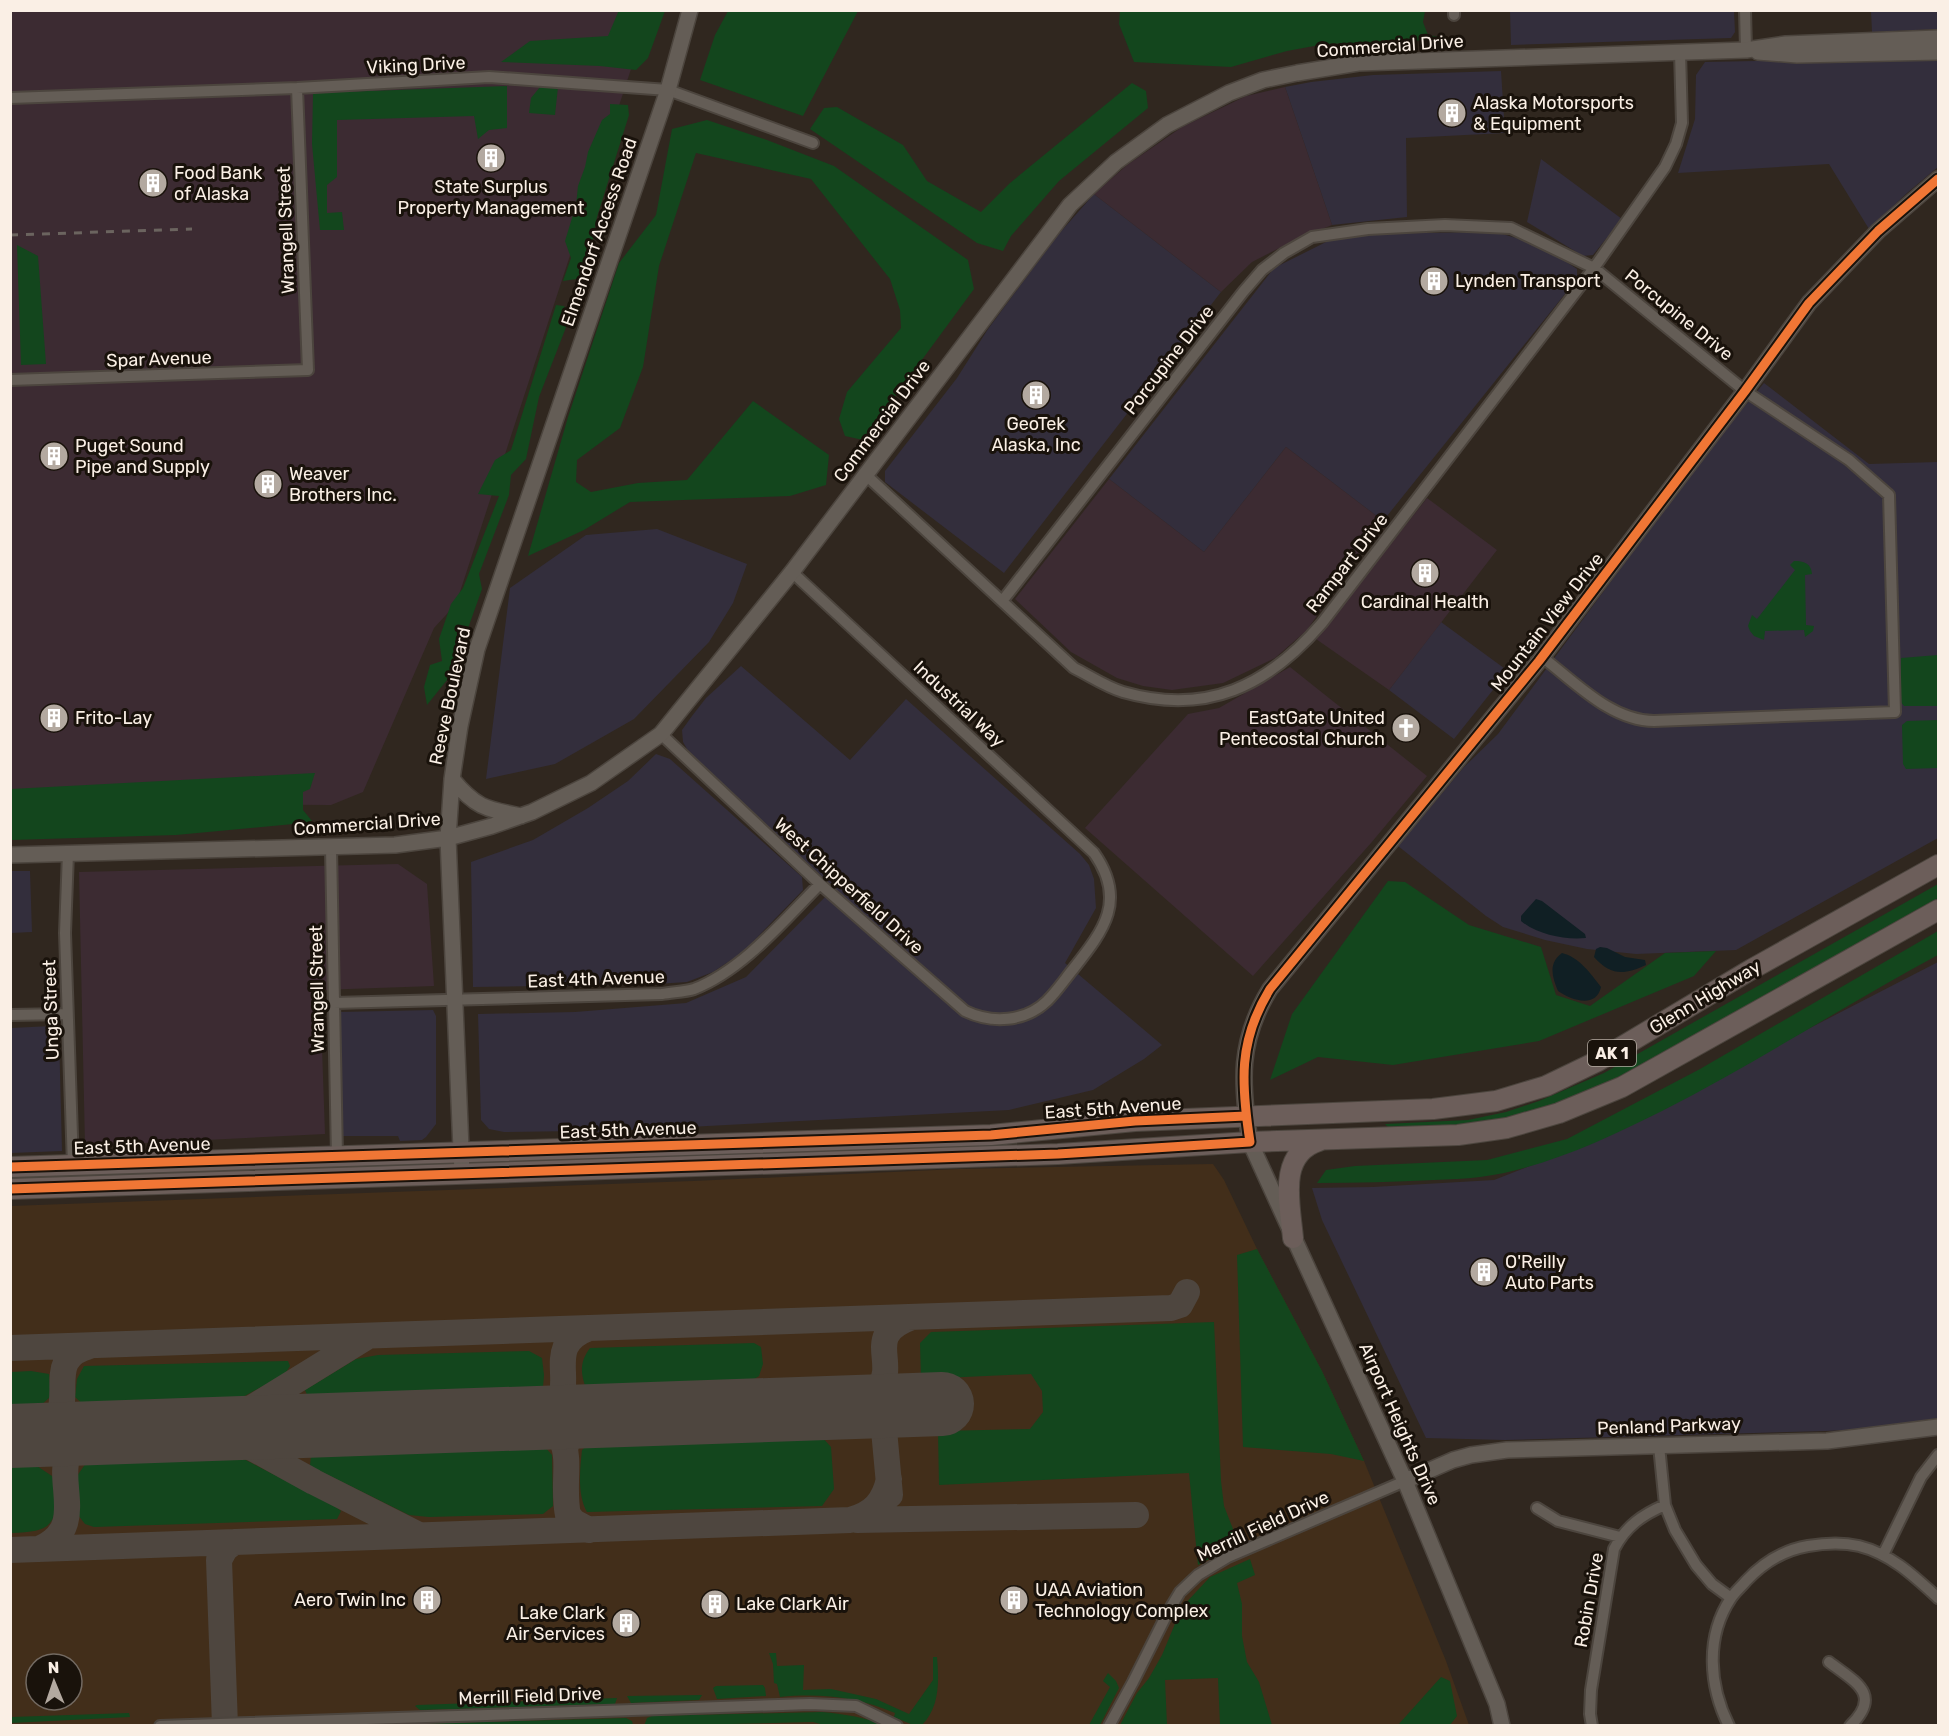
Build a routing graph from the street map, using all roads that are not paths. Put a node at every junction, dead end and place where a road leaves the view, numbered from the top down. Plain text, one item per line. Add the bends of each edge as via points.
1 (1745, 10) edge
2 (687, 17) edge
3 (1938, 38) edge
4 (1746, 50) junction
5 (1938, 51) edge
6 (1680, 52) junction
7 (297, 88) junction
8 (668, 90) junction
9 (10, 98) edge
10 (813, 143) dead end
11 (1938, 179) edge
12 (1594, 268) junction
13 (308, 370) joint
14 (10, 380) edge
15 (1745, 391) junction
16 (544, 451) joint
17 (866, 474) junction
18 (792, 572) junction
19 (1003, 600) junction
20 (1542, 657) junction
21 (661, 734) junction
22 (452, 779) junction
23 (521, 816) junction
24 (448, 838) junction
25 (331, 848) junction
26 (68, 853) junction
27 (10, 855) edge
28 (1938, 865) edge
29 (820, 885) junction
30 (1938, 910) edge
31 (455, 1000) junction
32 (334, 1003) junction
33 (1034, 1011) joint
34 (67, 1014) junction
35 (10, 1016) edge
36 (1246, 1116) junction
37 (1322, 1140) junction
38 (1250, 1142) junction
39 (461, 1152) junction
40 (337, 1156) junction
41 (73, 1165) junction
42 (10, 1167) edge
43 (462, 1173) junction
44 (10, 1190) edge
45 (1293, 1238) junction
46 (1938, 1426) edge
47 (1659, 1446) junction
48 (1938, 1455) edge
49 (1405, 1481) junction
50 (1665, 1505) junction
51 (1538, 1508) dead end
52 (1620, 1537) junction
53 (1883, 1555) junction
54 (1731, 1598) junction
55 (1938, 1598) edge
56 (1829, 1662) dead end
57 (160, 1725) edge
58 (897, 1725) edge
59 (1109, 1725) edge
60 (1502, 1725) edge
61 (1592, 1725) edge
62 (1729, 1725) edge
63 (1850, 1725) edge

1 - 4 street
2 - 8 street, Elmendorf Access Road
3 - 4 street, Commercial Drive via 1786,44
4 - 5 street, Commercial Drive via 1780,55
4 - 6 street, Commercial Drive
6 - 12 street, Rampart Drive via 1682,123 1676,144 1665,167
6 - 17 street, Commercial Drive via 1358,63 1263,80 1167,125 1116,162 1070,206
7 - 8 street, Viking Drive via 489,77
7 - 9 street, Viking Drive
7 - 13 street, Wrangell Street
8 - 10 street, Viking Drive
8 - 16 street, Elmendorf Access Road
11 - 15 street, Mountain View Drive via 1878,231 1809,303
12 - 15 street, Porcupine Drive
12 - 19 street, Porcupine Drive via 1511,228 1445,225 1366,230 1312,237 1284,252 1243,292
12 - 19 street, Rampart Drive via 1322,623 1262,678 1201,699 1149,698 1122,692 1074,668
13 - 14 street, Spar Avenue
15 - 20 street, Mountain View Drive
15 - 20 street, Porcupine Drive via 1849,460 1889,495 1895,712 1635,719 1607,706
16 - 22 street, Reeve Boulevard via 477,649
17 - 18 street, Commercial Drive
17 - 19 street, Rampart Drive
18 - 21 street, Commercial Drive
18 - 33 street, Industrial Way via 1042,802 1101,862 1110,896 1104,928 1047,1001
20 - 36 street, Mountain View Drive via 1270,989 1257,1010 1248,1038 1244,1061
21 - 23 street, Commercial Drive via 591,783
21 - 29 street, West Chipperfield Drive
22 - 23 street via 464,794 485,809
22 - 24 street, Reeve Boulevard
23 - 24 street, Commercial Drive
24 - 25 street, Commercial Drive
24 - 31 street, Reeve Boulevard
25 - 26 street, Commercial Drive
25 - 32 street, Wrangell Street
26 - 27 street, Commercial Drive
26 - 34 street, Unga Street
28 - 36 highway, Glenn Highway / AK 1 via 1598,1061 1546,1086 1496,1101 1433,1109
29 - 31 street, East 4th Avenue via 746,957 693,990
29 - 33 street, West Chipperfield Drive via 965,1011 1001,1020
30 - 37 highway, Glenn Highway / AK 1 via 1622,1087 1559,1113 1507,1128 1458,1135
31 - 32 street, East 4th Avenue
31 - 39 street, Reeve Boulevard
32 - 40 street, Wrangell Street
34 - 35 street
34 - 41 street, Unga Street
36 - 38 street, Mountain View Drive
36 - 39 highway, East 5th Avenue / AK 1 via 1135,1121 990,1135
37 - 38 highway, Glenn Highway / AK 1
37 - 45 highway via 1300,1151 1290,1171
38 - 43 highway, East 5th Avenue / AK 1 via 1058,1154
38 - 45 street, Airport Heights Drive
39 - 40 highway, East 5th Avenue / AK 1
39 - 43 street, Reeve Boulevard
40 - 41 highway, East 5th Avenue / AK 1
41 - 42 highway, East 5th Avenue / AK 1
43 - 44 highway, East 5th Avenue / AK 1
45 - 49 street, Airport Heights Drive
46 - 47 street, Penland Parkway via 1827,1441
47 - 49 street, Penland Parkway via 1507,1450 1453,1460
47 - 50 street
48 - 53 street via 1921,1477
49 - 59 street, Merrill Field Drive via 1235,1554 1198,1575 1180,1592 1168,1612
49 - 60 street, Airport Heights Drive via 1497,1704
50 - 52 street, Robin Drive via 1645,1514
50 - 54 street via 1696,1565
51 - 52 street via 1558,1521
52 - 61 street, Robin Drive via 1614,1550 1591,1690
53 - 54 street via 1857,1546 1827,1543 1799,1548 1757,1569
53 - 55 street
54 - 62 street via 1717,1628 1712,1664 1718,1700
56 - 63 street via 1860,1685 1865,1694 1866,1705
57 - 58 street, Merrill Field Drive via 810,1704 856,1706

